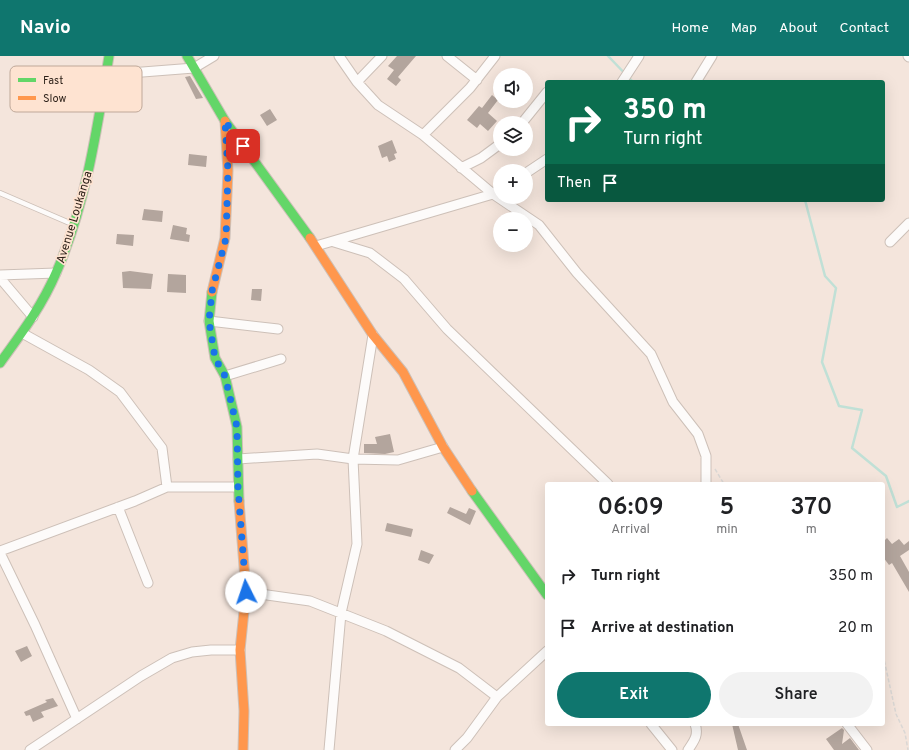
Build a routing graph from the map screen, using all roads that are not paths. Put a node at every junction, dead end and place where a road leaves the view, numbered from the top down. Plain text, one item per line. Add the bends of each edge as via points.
1 (109, 56) edge
2 (187, 56) edge
3 (214, 56) edge
4 (339, 56) edge
5 (382, 56) edge
6 (447, 56) edge
7 (495, 56) edge
8 (639, 56) edge
9 (712, 56) edge
10 (106, 66) edge
11 (194, 68) junction
12 (142, 72) edge
13 (477, 80) junction
14 (623, 80) edge
15 (697, 80) edge
16 (357, 82) junction
17 (545, 94) edge
18 (98, 112) edge
19 (528, 116) edge
20 (225, 121) junction
21 (423, 135) junction
22 (493, 149) edge
23 (545, 160) edge
24 (461, 168) junction
25 (533, 169) edge
26 (493, 189) edge
27 (0, 193) edge
28 (493, 193) edge
29 (512, 204) edge
30 (909, 223) edge
31 (73, 224) junction
32 (334, 242) junction
33 (890, 242) dead end
34 (316, 246) junction
35 (56, 273) junction
36 (0, 275) edge
37 (0, 278) edge
38 (33, 317) junction
39 (209, 321) junction
40 (278, 329) dead end
41 (22, 333) junction
42 (373, 335) junction
43 (281, 359) dead end
44 (0, 363) edge
45 (225, 376) junction
46 (443, 447) junction
47 (238, 459) junction
48 (353, 459) junction
49 (606, 482) edge
50 (706, 482) edge
51 (167, 487) junction
52 (238, 488) junction
53 (118, 507) junction
54 (0, 552) edge
55 (148, 583) dead end
56 (246, 592) junction
57 (545, 592) edge
58 (341, 613) junction
59 (240, 650) junction
60 (545, 653) edge
61 (497, 697) junction
62 (77, 719) junction
63 (653, 726) edge
64 (696, 726) edge
65 (849, 726) edge
66 (34, 749) edge
67 (243, 750) edge
68 (329, 750) edge
69 (455, 750) edge
70 (672, 750) edge
71 (688, 750) edge
72 (867, 750) edge

1 - 10 street, Avenue Loukanga
2 - 11 street
3 - 11 street
4 - 16 street
5 - 16 street
6 - 13 street
7 - 13 street
8 - 14 street
9 - 15 street
11 - 12 street
11 - 20 street
13 - 21 street
16 - 21 street via 378,106
17 - 19 street
18 - 31 street, Avenue Loukanga via 91,162
20 - 34 street
20 - 39 street via 228,171 226,238 212,291
21 - 24 street
22 - 24 street
23 - 25 street
24 - 26 street
27 - 31 lane
28 - 32 street
29 - 50 street via 539,225 577,273 651,354 673,402 698,434 706,456
30 - 33 street
31 - 35 street, Avenue Loukanga
32 - 34 street
32 - 49 street via 370,253 404,279 447,329
34 - 42 street
35 - 36 street
35 - 38 street, Avenue Loukanga
37 - 38 street
38 - 41 street, Avenue Loukanga
39 - 40 street
39 - 45 street via 215,358
41 - 44 street, Avenue Loukanga
41 - 51 street via 89,370 120,392 162,448
42 - 46 street via 403,372
42 - 48 street
43 - 45 street
45 - 47 street via 237,427
46 - 48 street via 398,460
46 - 57 street via 481,505
47 - 48 street via 317,454
47 - 52 street
48 - 58 street via 357,544
51 - 52 street
51 - 53 street
52 - 56 street
53 - 54 street
53 - 55 street
54 - 62 street
56 - 58 street via 310,601
56 - 59 street
58 - 61 street via 386,631 459,668
58 - 68 street
59 - 62 street via 192,652 172,658
59 - 67 street via 244,711
60 - 61 street
61 - 69 street
62 - 66 street
63 - 70 street
64 - 71 street via 695,740
65 - 72 street

